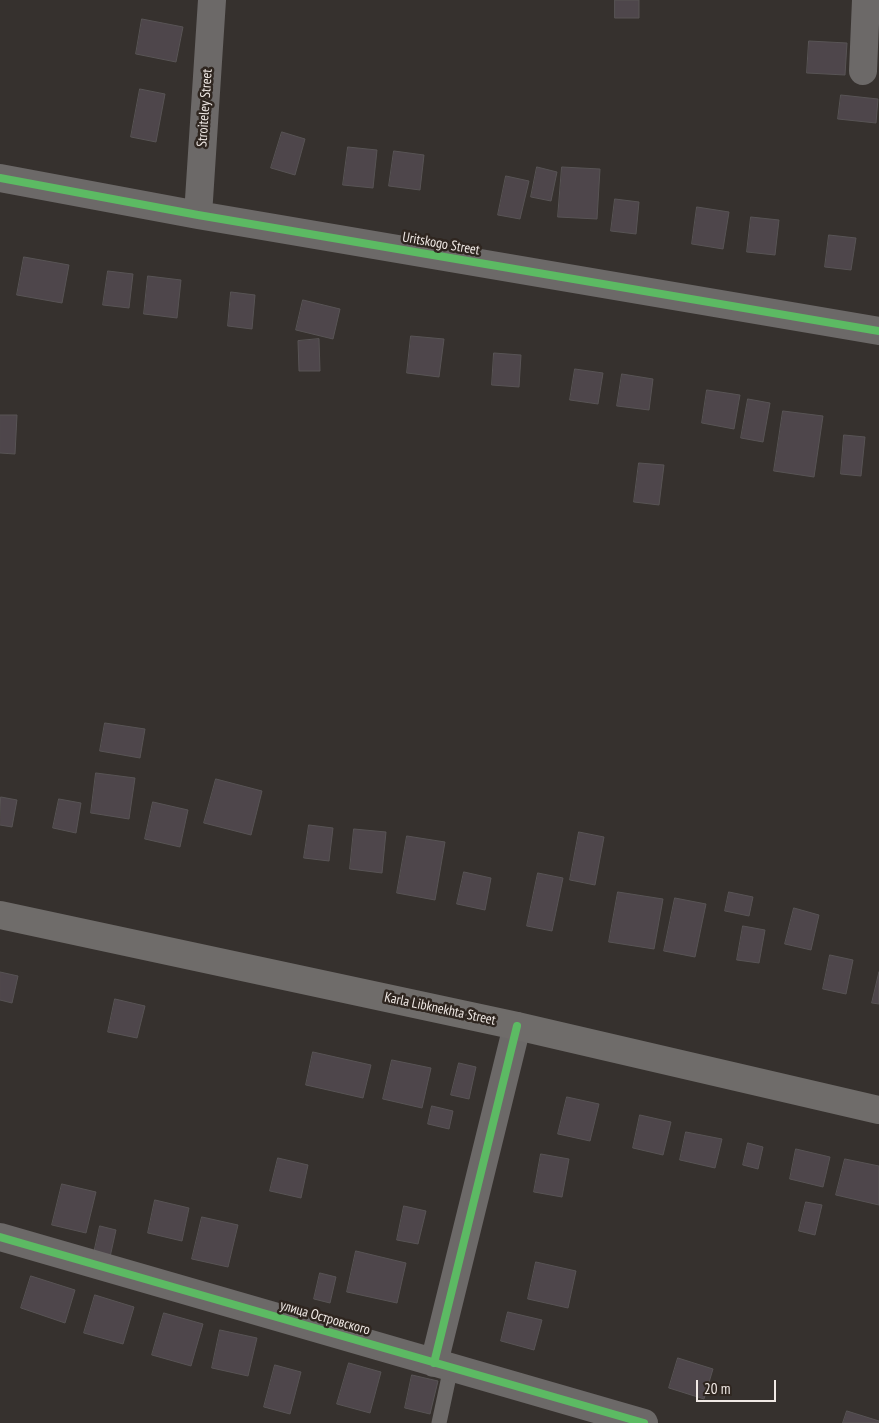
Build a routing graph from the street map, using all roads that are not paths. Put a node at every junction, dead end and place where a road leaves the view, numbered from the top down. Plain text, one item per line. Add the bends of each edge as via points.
1 (212, 0) edge
2 (866, 0) edge
3 (863, 71) dead end
4 (0, 178) edge
5 (198, 215) junction
6 (879, 332) edge
7 (0, 914) edge
8 (517, 1026) junction
9 (879, 1110) edge
10 (0, 1237) edge
11 (443, 1365) junction
12 (439, 1423) edge
13 (644, 1423) edge

1 - 5 street, Stroiteley Street
2 - 3 street
4 - 5 street, Uritskogo Street
5 - 6 street, Uritskogo Street
7 - 8 main road, Karla Libknekhta Street
8 - 9 main road, Karla Libknekhta Street
8 - 11 street
10 - 11 street, улица Островского
11 - 12 lane
11 - 13 street, улица Островского

